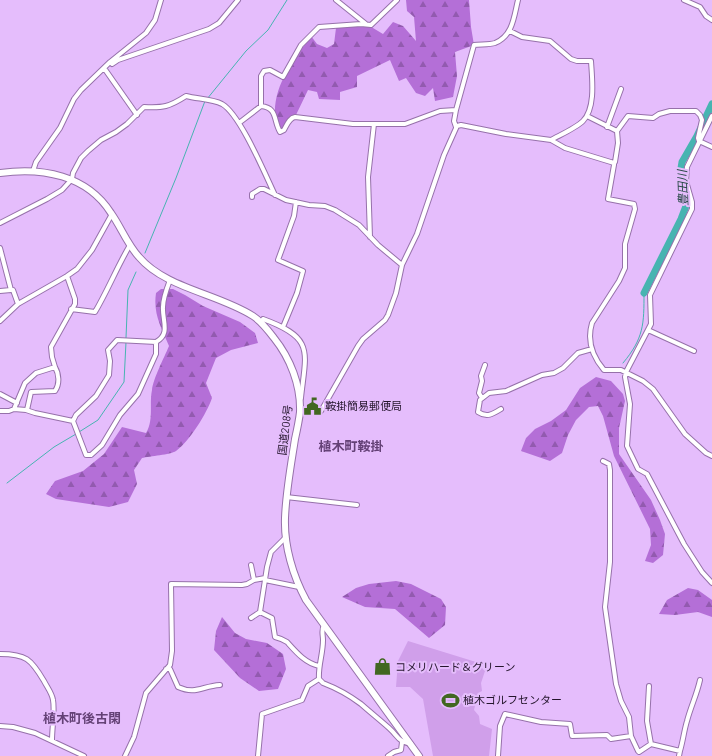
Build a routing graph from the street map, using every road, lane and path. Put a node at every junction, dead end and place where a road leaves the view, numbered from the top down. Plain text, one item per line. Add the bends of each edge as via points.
1 (162, 0) edge
2 (238, 0) edge
3 (336, 0) edge
4 (397, 0) edge
5 (518, 0) edge
6 (684, 0) edge
7 (712, 20) edge
8 (368, 25) junction
9 (510, 30) junction
10 (104, 68) junction
11 (621, 89) dead end
12 (261, 106) junction
13 (456, 110) junction
14 (137, 115) junction
15 (587, 116) junction
16 (712, 116) edge
17 (239, 123) junction
18 (374, 124) junction
19 (456, 127) junction
20 (607, 127) junction
21 (618, 131) junction
22 (551, 140) junction
23 (699, 141) junction
24 (712, 147) edge
25 (614, 163) junction
26 (33, 171) junction
27 (0, 173) edge
28 (72, 179) junction
29 (275, 194) junction
30 (252, 197) dead end
31 (296, 202) junction
32 (112, 214) junction
33 (0, 223) edge
34 (370, 238) junction
35 (130, 245) junction
36 (0, 248) edge
37 (402, 265) junction
38 (67, 276) junction
39 (170, 280) junction
40 (11, 290) junction
41 (0, 291) edge
42 (18, 304) junction
43 (72, 309) junction
44 (0, 321) edge
45 (260, 322) junction
46 (283, 328) junction
47 (648, 330) junction
48 (156, 342) junction
49 (592, 349) junction
50 (694, 352) dead end
51 (486, 365) dead end
52 (55, 367) junction
53 (626, 372) junction
54 (0, 394) edge
55 (482, 398) junction
56 (16, 403) junction
57 (14, 409) junction
58 (501, 409) dead end
59 (27, 410) junction
60 (0, 411) edge
61 (300, 411) junction
62 (74, 421) junction
63 (712, 456) edge
64 (603, 461) dead end
65 (286, 497) junction
66 (357, 505) dead end
67 (286, 537) junction
68 (251, 565) dead end
69 (265, 579) junction
70 (254, 580) junction
71 (712, 583) edge
72 (299, 587) junction
73 (260, 612) junction
74 (251, 618) dead end
75 (324, 625) junction
76 (0, 654) edge
77 (319, 666) junction
78 (165, 670) junction
79 (320, 679) junction
80 (700, 680) dead end
81 (220, 685) dead end
82 (648, 686) dead end
83 (0, 726) edge
84 (631, 736) junction
85 (52, 740) junction
86 (402, 742) junction
87 (412, 744) junction
88 (651, 744) junction
89 (680, 754) edge
90 (84, 756) edge
91 (125, 756) edge
92 (258, 756) edge
93 (388, 756) edge
94 (419, 756) edge
95 (498, 756) edge

1 - 10 street via 155,20 146,33
2 - 10 street via 219,23 209,30 118,60
3 - 8 street
4 - 8 street via 372,25
5 - 9 street
6 - 7 street via 700,7
8 - 12 street via 319,27 301,46 283,77 270,70 262,73
9 - 13 street via 495,43 474,45
9 - 15 street via 522,37 550,41 571,59 590,61 593,86
10 - 14 street
10 - 26 street via 74,99 60,128 36,162
11 - 20 street
12 - 17 street
12 - 18 street via 273,111 280,132 295,117
13 - 18 street via 440,111 405,124
13 - 19 street
14 - 17 street via 144,107 164,107 186,96 222,104
14 - 28 street via 88,151 81,158
15 - 20 street
15 - 22 street via 582,122
16 - 23 street
17 - 29 street
18 - 34 street via 368,176
19 - 22 street via 461,125
19 - 37 street via 417,234
20 - 21 street
21 - 23 street via 628,116 652,118 670,111 696,111 702,120
21 - 25 street
22 - 25 street via 565,148
23 - 24 street
23 - 47 street via 686,174 692,209 650,295 651,324
25 - 49 street via 608,199 634,204 636,209 625,244 623,274 590,329
26 - 27 highway, 国道208号
26 - 28 highway, 国道208号
28 - 32 highway, 国道208号 via 90,189
28 - 33 street via 62,190
29 - 30 street via 260,189 252,194
29 - 31 street
31 - 34 street via 335,210 367,232
31 - 46 street via 294,216 278,260 303,270
32 - 35 highway, 国道208号
32 - 38 street via 87,257
34 - 37 street
35 - 39 highway, 国道208号 via 148,266
35 - 43 street via 116,269 105,296 94,312
36 - 40 street
37 - 61 street via 396,293 385,320 358,346 321,411
38 - 42 street
38 - 43 street via 74,299
39 - 45 highway, 国道208号 via 238,308
39 - 48 street via 162,308 165,329 163,336
40 - 41 street
40 - 42 street via 15,293
42 - 44 street
43 - 52 street via 51,347
45 - 46 street via 263,319
45 - 61 highway, 国道208号 via 283,350 290,363
46 - 61 street via 295,336 304,347 306,368
47 - 50 street
47 - 53 street
48 - 62 street via 117,340 108,350 109,376 96,396 76,415
48 - 62 street via 156,354 138,394 120,415 102,445 91,455 86,455
49 - 53 street via 604,370 617,369
49 - 55 street via 578,353 554,373 542,374 506,391 489,393
51 - 55 street via 481,376 479,393
52 - 56 street via 36,373 25,383
52 - 59 street via 58,372 57,388 31,392
53 - 63 street via 653,389 685,434
53 - 71 street via 630,404 627,446 638,469 647,474 684,544
54 - 56 street
55 - 58 street via 478,412 483,416 492,415
56 - 57 street
57 - 59 street
57 - 60 street
59 - 62 street
61 - 65 highway, 国道208号
64 - 84 street via 609,464 610,470 610,562 605,607 616,684 629,717
65 - 66 street
65 - 67 highway, 国道208号
67 - 69 street via 271,552
67 - 72 highway, 国道208号
68 - 70 street
69 - 70 street
69 - 72 street
69 - 73 street
70 - 78 street via 242,585 171,584 171,658 170,665
72 - 75 highway, 国道208号
73 - 74 street
73 - 77 street via 273,620 275,637 286,641 307,662
75 - 77 street
75 - 87 highway, 国道208号
76 - 85 street via 14,654 34,665 50,691 53,700
77 - 79 street
78 - 81 street via 170,669 178,687 190,691
78 - 91 street via 146,693 134,736
79 - 86 street via 360,704
79 - 92 street via 308,686 302,700 262,714
80 - 89 street
82 - 88 street via 647,721
83 - 85 street via 35,732
84 - 88 street via 639,752
84 - 95 street via 611,739 607,736 572,736 570,724 541,722 505,714 500,726
85 - 90 street
86 - 87 street
86 - 93 street via 401,750
87 - 94 highway, 国道208号
88 - 89 street

